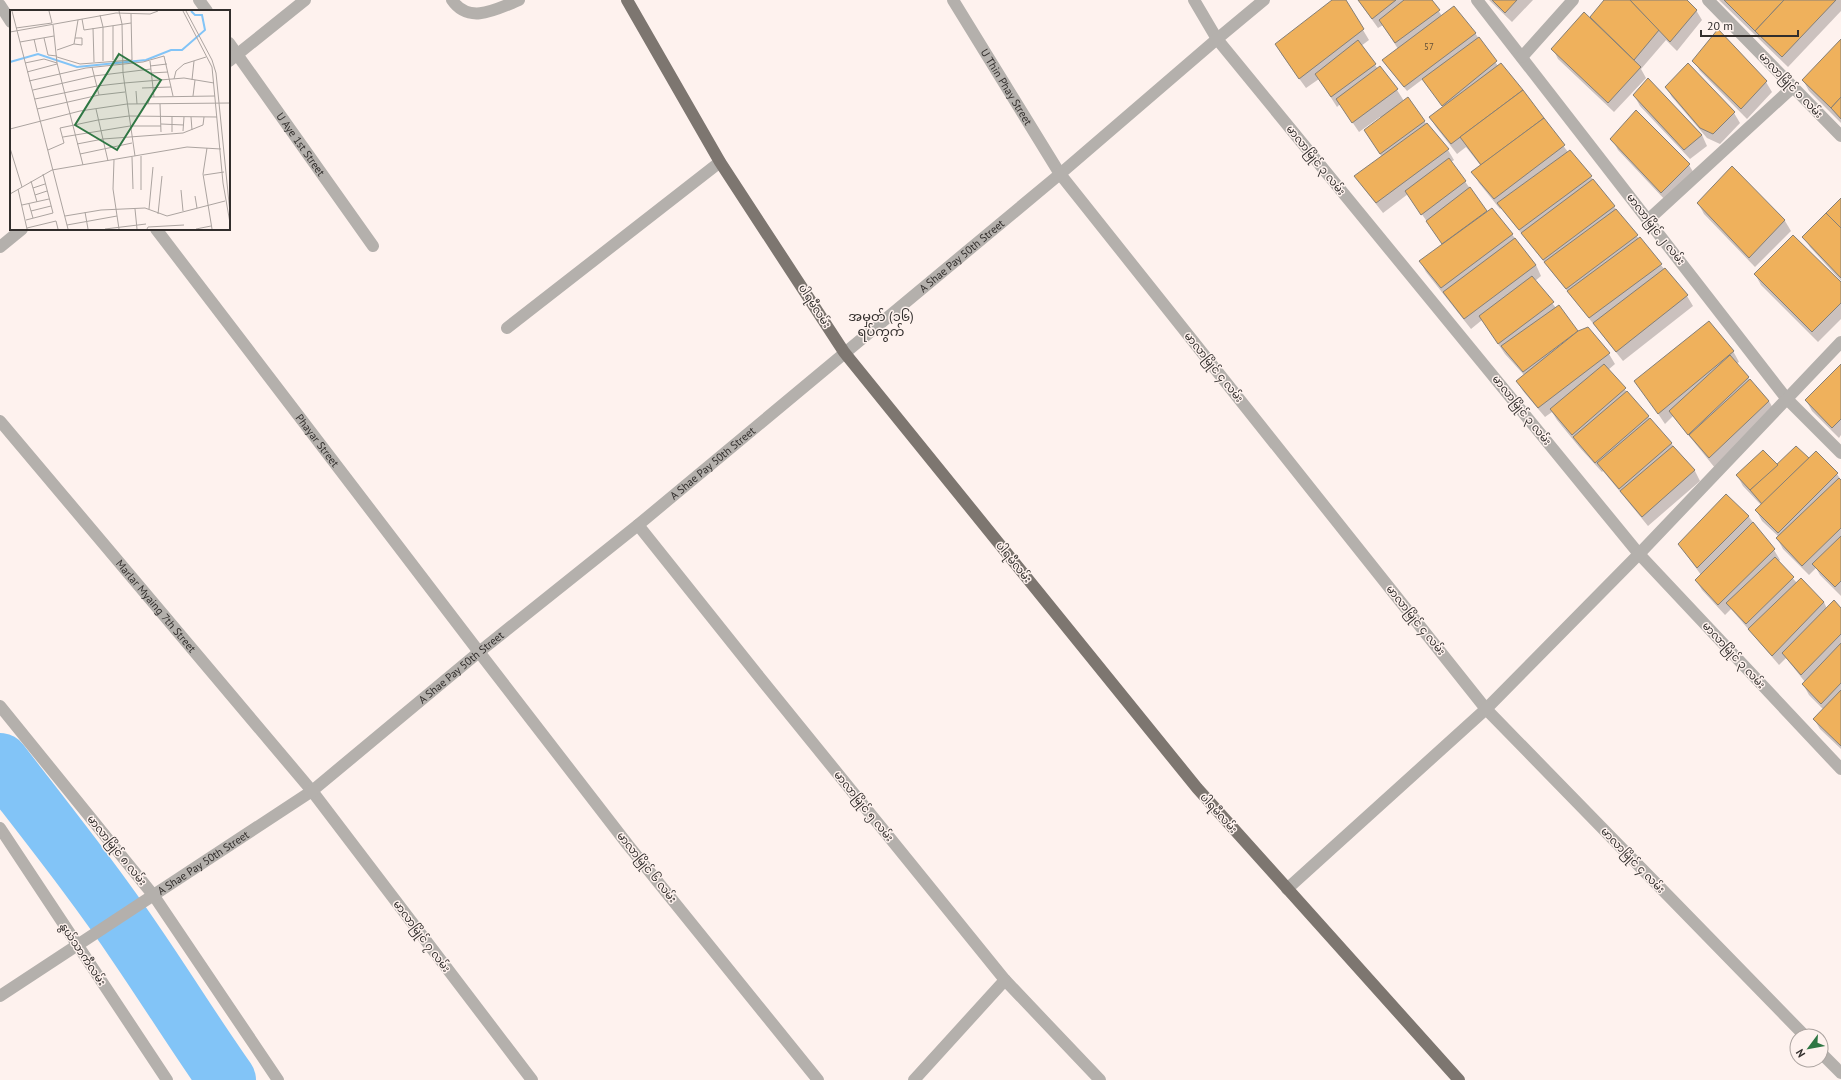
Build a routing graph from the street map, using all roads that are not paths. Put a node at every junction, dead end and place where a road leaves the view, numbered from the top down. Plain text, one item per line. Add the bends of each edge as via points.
1 (199, 0) edge
2 (305, 0) edge
3 (452, 0) edge
4 (519, 0) edge
5 (627, 0) edge
6 (953, 0) edge
7 (1194, 0) edge
8 (1264, 0) edge
9 (1477, 0) edge
10 (1573, 0) edge
11 (1708, 0) edge
12 (0, 5) edge
13 (206, 10) edge
14 (10, 20) edge
15 (1217, 38) junction
16 (230, 47) edge
17 (1522, 57) junction
18 (233, 58) edge
19 (1793, 87) junction
20 (1841, 136) edge
21 (720, 162) junction
22 (1060, 174) junction
23 (1648, 220) junction
24 (21, 230) edge
25 (157, 230) edge
26 (373, 246) dead end
27 (0, 247) edge
28 (507, 328) dead end
29 (1841, 342) edge
30 (844, 352) junction
31 (1786, 398) junction
32 (0, 421) edge
33 (1841, 453) edge
34 (638, 525) junction
35 (1639, 554) junction
36 (479, 652) junction
37 (0, 706) edge
38 (1486, 709) junction
39 (1841, 769) edge
40 (312, 791) junction
41 (0, 828) edge
42 (1286, 889) junction
43 (154, 896) junction
44 (77, 945) junction
45 (1005, 980) junction
46 (0, 996) edge
47 (1797, 1028) edge
48 (1829, 1060) edge
49 (1841, 1073) edge
50 (168, 1080) edge
51 (278, 1080) edge
52 (532, 1080) edge
53 (818, 1080) edge
54 (914, 1080) edge
55 (1100, 1080) edge
56 (1459, 1080) edge

1 - 13 street
2 - 18 street
3 - 4 street via 464,12 474,14 494,11
5 - 21 main road, ပါရမီလမ်း
6 - 22 street, U Thin Phay Street
7 - 15 street, မာလာမြိုင် ၃ လမ်း
8 - 15 street, A Shae Pay 50th Street
9 - 17 street, မာလာမြိုင် ၂ လမ်း
10 - 17 street
11 - 19 street, မာလာမြိုင် ၁ လမ်း
12 - 14 street
15 - 22 street, A Shae Pay 50th Street
15 - 35 street, မာလာမြိုင် ၃ လမ်း
16 - 18 street, U Aye 1st Street
17 - 23 street, မာလာမြိုင် ၂ လမ်း
18 - 26 street, U Aye 1st Street
19 - 20 street, မာလာမြိုင် ၁ လမ်း
19 - 23 street
21 - 28 street
21 - 30 main road, ပါရမီလမ်း
22 - 30 street, A Shae Pay 50th Street
22 - 38 street, မာလာမြိုင် ၄ လမ်း
23 - 31 street, မာလာမြိုင် ၂ လမ်း
24 - 27 street
25 - 36 street, Phayar Street
29 - 31 street
30 - 34 street, A Shae Pay 50th Street
30 - 42 main road, ပါရမီလမ်း via 1197,788
31 - 33 street, မာလာမြိုင် ၂ လမ်း
31 - 35 street
32 - 40 street, Marlar Myaing 7th Street
34 - 36 street, A Shae Pay 50th Street
34 - 45 street, မာလာမြိုင် ၅ လမ်း
35 - 38 street
35 - 39 street, မာလာမြိုင် ၃ လမ်း
36 - 40 street, A Shae Pay 50th Street
36 - 53 street, မာလာမြိုင် ၆ လမ်း via 628,845
37 - 43 street, မာလာမြိုင် ၈ လမ်း
38 - 42 street
38 - 47 street, မာလာမြိုင် ၄ လမ်း
40 - 43 street, A Shae Pay 50th Street
40 - 52 street, မာလာမြိုင် ၇ လမ်း
41 - 44 street, နွယ်သာကီလမ်း
42 - 56 main road, ပါရမီလမ်း
43 - 44 street, A Shae Pay 50th Street
43 - 51 street, မာလာမြိုင် ၈ လမ်း
44 - 46 street, A Shae Pay 50th Street
44 - 50 street, နွယ်သာကီလမ်း
45 - 54 street
45 - 55 street, မာလာမြိုင် ၅ လမ်း
48 - 49 street

